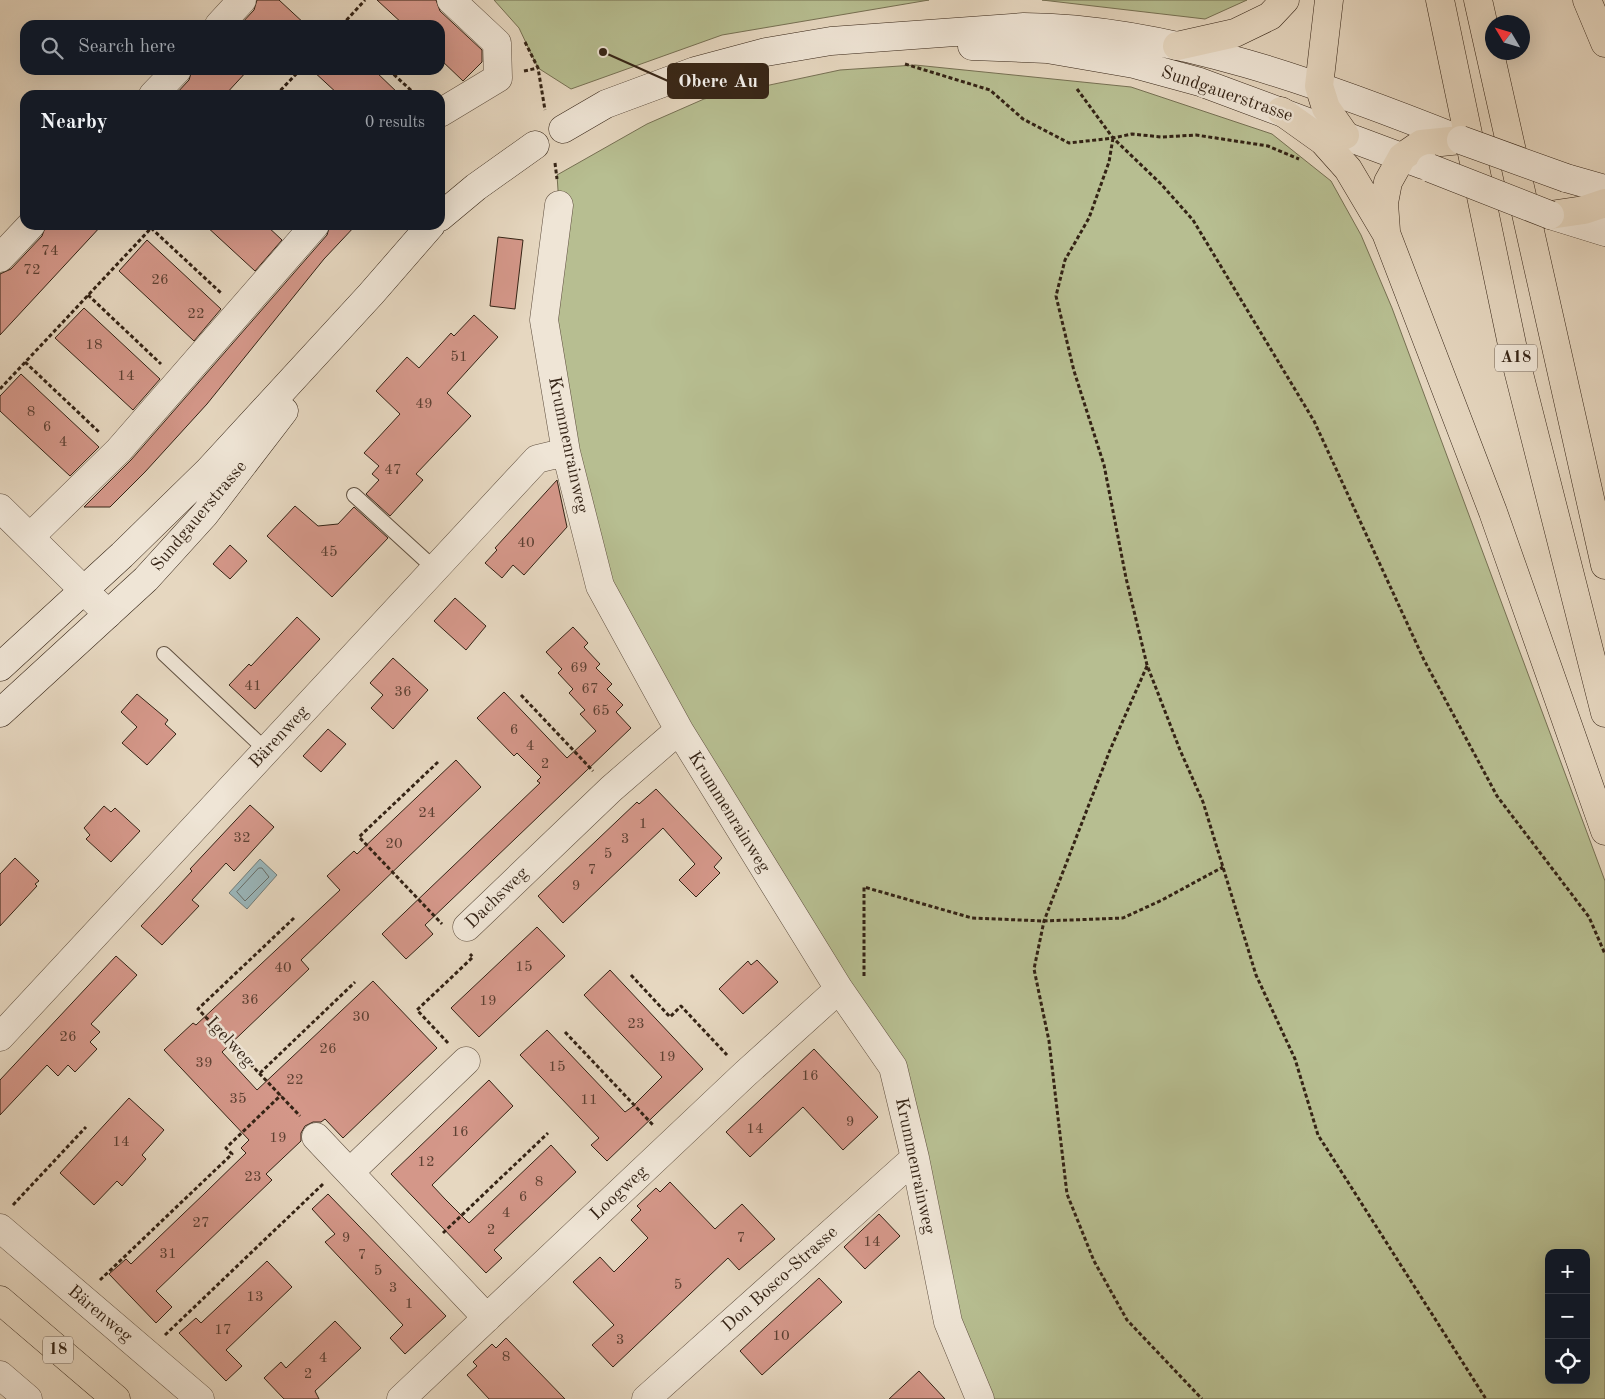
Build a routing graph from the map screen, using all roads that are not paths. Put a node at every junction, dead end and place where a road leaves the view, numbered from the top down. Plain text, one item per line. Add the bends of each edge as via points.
1 (242, 0) edge
2 (451, 0) edge
3 (1285, 0) edge
4 (1329, 0) edge
5 (1440, 0) edge
6 (1478, 0) edge
7 (1587, 0) edge
8 (224, 20) edge
9 (831, 41) junction
10 (1605, 43) edge
11 (1177, 46) junction
12 (172, 75) edge
13 (1319, 86) junction
14 (158, 90) edge
15 (445, 111) edge
16 (1281, 111) junction
17 (563, 129) dead end
18 (1344, 134) junction
19 (1461, 140) joint
20 (535, 146) dead end
21 (1418, 148) junction
22 (1605, 189) edge
23 (1605, 203) edge
24 (559, 205) dead end
25 (445, 213) edge
26 (1567, 217) junction
27 (26, 230) edge
28 (311, 230) edge
29 (427, 230) edge
30 (1605, 232) edge
31 (1386, 233) junction
32 (0, 258) edge
33 (372, 294) junction
34 (566, 452) junction
35 (354, 495) dead end
36 (0, 508) edge
37 (30, 537) junction
38 (1605, 565) edge
39 (434, 569) junction
40 (84, 590) junction
41 (108, 614) junction
42 (164, 654) dead end
43 (0, 667) edge
44 (0, 713) edge
45 (1605, 713) edge
46 (679, 730) junction
47 (266, 750) junction
48 (1605, 831) edge
49 (461, 933) road end
50 (839, 989) junction
51 (0, 1037) edge
52 (466, 1061) road end
53 (316, 1137) road end
54 (915, 1158) junction
55 (346, 1169) junction
56 (3, 1220) edge
57 (0, 1300) edge
58 (487, 1318) junction
59 (0, 1375) edge
60 (28, 1399) edge
61 (116, 1399) edge
62 (200, 1399) edge
63 (401, 1399) edge
64 (646, 1399) edge
65 (980, 1399) edge

1 - 8 street
2 - 15 street via 497,43 498,78
3 - 11 main road via 1270,16 1235,33
4 - 13 main road
5 - 45 main road, A18 via 1514,354
6 - 38 main road, A18
7 - 10 main road
9 - 11 street, Sundgauerstrasse via 1046,27
9 - 16 street, Sundgauerstrasse via 1046,49 1134,64 1200,82
9 - 17 street, Sundgauerstrasse via 766,52 695,71 606,104
11 - 13 street, Sundgauerstrasse
12 - 14 street
13 - 18 main road via 1326,108
13 - 21 street, Sundgauerstrasse
16 - 18 street, Sundgauerstrasse
16 - 31 main road via 1323,141 1348,169
18 - 21 street, Sundgauerstrasse
19 - 21 main road
19 - 22 street, bridge
20 - 25 street
21 - 26 street, Sundgauerstrasse, bridge
21 - 31 main road via 1388,182 1384,203
23 - 26 main road
24 - 34 street, Krummenrainweg via 544,320
26 - 30 street, Sundgauerstrasse
27 - 32 street
28 - 37 street via 119,450
29 - 33 street, Sundgauerstrasse
31 - 48 main road via 1493,512
33 - 40 street, Sundgauerstrasse via 209,470
33 - 41 street, Sundgauerstrasse via 205,514 146,579
34 - 39 street, Bärenweg via 537,459
34 - 46 street, Krummenrainweg via 600,586
35 - 39 lane
36 - 37 street
37 - 40 street
39 - 47 street, Bärenweg
40 - 41 street
40 - 43 street, Sundgauerstrasse
41 - 44 street, Sundgauerstrasse
42 - 47 lane
46 - 49 street, Dachsweg via 611,789
46 - 50 street, Krummenrainweg
47 - 51 street, Bärenweg
50 - 54 street, Krummenrainweg via 893,1067
50 - 58 street, Loogweg
52 - 55 street
53 - 55 street
54 - 64 street, Don Bosco-Strasse
54 - 65 street, Krummenrainweg via 948,1322
55 - 58 street
56 - 62 street, Bärenweg via 81,1298
57 - 61 main road, 18
58 - 63 street, Loogweg
59 - 60 street

